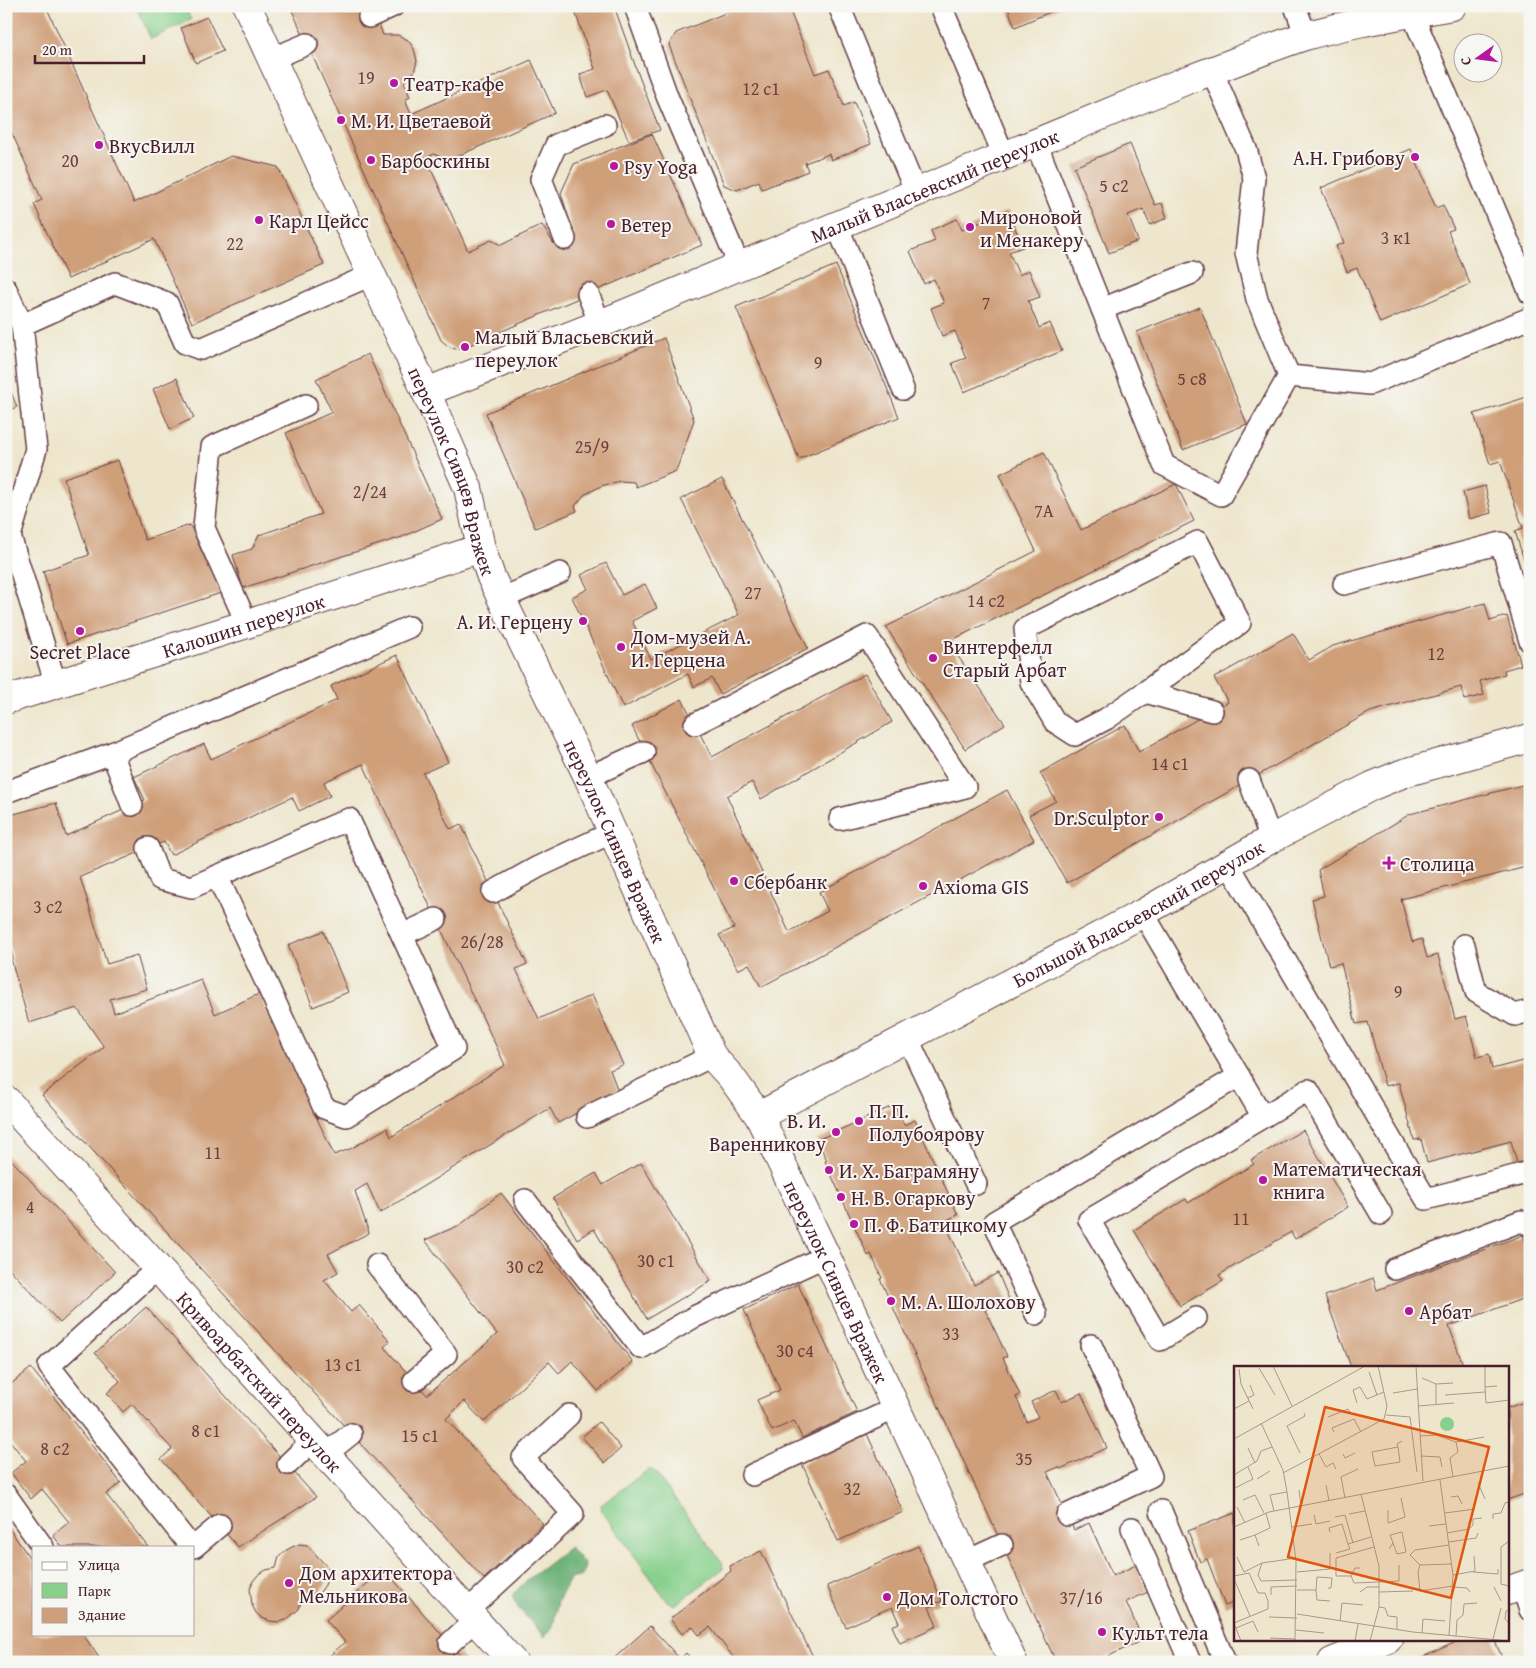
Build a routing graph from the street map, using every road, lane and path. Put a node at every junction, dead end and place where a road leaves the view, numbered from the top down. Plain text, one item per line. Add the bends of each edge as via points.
1 (246, 6) edge
2 (393, 6) edge
3 (635, 6) edge
4 (839, 6) edge
5 (941, 6) edge
6 (1295, 6) edge
7 (1430, 9) edge
8 (369, 17) dead end
9 (1306, 36) junction
10 (307, 44) dead end
11 (271, 59) junction
12 (1212, 71) junction
13 (605, 125) dead end
14 (1036, 143) junction
15 (1004, 156) junction
16 (916, 192) junction
17 (836, 225) junction
18 (565, 239) dead end
19 (739, 265) junction
20 (1192, 273) dead end
21 (371, 275) junction
22 (6, 289) edge
23 (1530, 293) edge
24 (588, 294) dead end
25 (1102, 309) junction
26 (1530, 318) edge
27 (600, 324) junction
28 (22, 325) junction
29 (1289, 376) junction
30 (903, 388) dead end
31 (426, 392) junction
32 (306, 404) dead end
33 (481, 548) junction
34 (560, 573) dead end
35 (1344, 584) dead end
36 (501, 599) junction
37 (1524, 601) edge
38 (248, 624) junction
39 (408, 627) dead end
40 (1530, 640) edge
41 (56, 685) junction
42 (1145, 692) junction
43 (6, 700) edge
44 (1212, 711) dead end
45 (695, 724) dead end
46 (1530, 738) edge
47 (644, 752) dead end
48 (112, 753) junction
49 (588, 777) junction
50 (1249, 780) dead end
51 (8, 784) edge
52 (132, 805) dead end
53 (840, 819) dead end
54 (613, 832) junction
55 (1271, 839) junction
56 (148, 848) dead end
57 (1228, 863) junction
58 (217, 876) junction
59 (493, 892) dead end
60 (1143, 913) junction
61 (436, 919) dead end
62 (402, 935) junction
63 (1464, 945) dead end
64 (1530, 1011) edge
65 (907, 1037) junction
66 (712, 1056) junction
67 (1239, 1076) junction
68 (6, 1100) edge
69 (759, 1116) junction
70 (587, 1117) dead end
71 (1263, 1117) junction
72 (1530, 1172) edge
73 (976, 1184) dead end
74 (525, 1200) dead end
75 (1381, 1214) dead end
76 (1530, 1225) edge
77 (826, 1256) junction
78 (377, 1265) dead end
79 (158, 1268) junction
80 (1395, 1269) dead end
81 (1036, 1314) dead end
82 (1196, 1318) dead end
83 (1092, 1345) dead end
84 (414, 1381) dead end
85 (896, 1408) junction
86 (570, 1415) dead end
87 (351, 1434) dead end
88 (319, 1447) junction
89 (288, 1464) dead end
90 (752, 1474) dead end
91 (6, 1495) edge
92 (1162, 1511) dead end
93 (1067, 1515) dead end
94 (220, 1525) dead end
95 (1132, 1528) dead end
96 (1002, 1544) dead end
97 (41, 1546) edge
98 (191, 1546) edge
99 (193, 1546) edge
100 (967, 1561) junction
101 (471, 1615) junction
102 (1386, 1640) edge
103 (450, 1644) dead end
104 (1010, 1661) edge
105 (513, 1662) edge
106 (1190, 1662) edge
107 (1225, 1662) edge
108 (1332, 1662) edge

1 - 11 street, переулок Сивцев Вражек
2 - 8 lane
3 - 19 lane via 667,96
4 - 16 lane
5 - 15 lane
6 - 9 lane
7 - 9 street, Малый Власьевский переулок
7 - 23 lane
9 - 12 street, Малый Власьевский переулок
10 - 11 lane
11 - 21 street, переулок Сивцев Вражек
12 - 14 street, Малый Власьевский переулок
12 - 29 lane via 1246,149 1254,178 1246,253 1258,299
13 - 18 lane via 556,145 541,179
14 - 15 street, Малый Власьевский переулок
14 - 25 lane
15 - 16 street, Малый Власьевский переулок
16 - 17 street, Малый Власьевский переулок
17 - 19 street, Малый Власьевский переулок
17 - 30 lane
19 - 27 street, Малый Власьевский переулок
20 - 25 lane
21 - 28 lane via 201,349 185,343 167,303 115,283
21 - 31 street, переулок Сивцев Вражек
22 - 28 lane
24 - 27 lane
25 - 29 lane via 1164,465 1221,495
26 - 29 lane via 1370,384
27 - 31 street, Малый Власьевский переулок
28 - 41 lane via 36,449 10,536
31 - 33 street, переулок Сивцев Вражек via 468,488
32 - 38 lane via 212,447 204,528
33 - 36 street, переулок Сивцев Вражек
33 - 38 street, Калошин переулок
34 - 36 lane
35 - 37 lane via 1501,542
36 - 49 street, переулок Сивцев Вражек
37 - 40 lane
38 - 41 street, Калошин переулок
39 - 48 lane
41 - 43 street, Калошин переулок
42 - 42 lane via 1240,622 1198,542 1025,629 1031,682 1055,722 1075,736
42 - 44 lane
45 - 53 lane via 867,636 965,787
46 - 55 street, Большой Власьевский переулок via 1372,786
47 - 49 lane
48 - 51 lane
48 - 52 lane
49 - 54 street, переулок Сивцев Вражек
50 - 55 lane
54 - 59 lane
54 - 66 street, переулок Сивцев Вражек
55 - 57 street, Большой Власьевский переулок
56 - 58 lane via 160,879 192,887
57 - 60 street, Большой Власьевский переулок
57 - 72 lane via 1426,1198
58 - 62 lane via 349,818
58 - 62 lane via 324,1108 346,1116 454,1049
60 - 65 street, Большой Власьевский переулок
60 - 67 lane
61 - 62 lane
63 - 64 lane via 1476,992 1515,1014
65 - 69 street, Большой Власьевский переулок
65 - 73 lane
66 - 69 street, переулок Сивцев Вражек
66 - 70 lane
67 - 71 lane
67 - 81 lane via 994,1222
68 - 79 street, Кривоарбатский переулок
69 - 77 street, переулок Сивцев Вражек
71 - 75 lane via 1308,1090
71 - 82 lane via 1089,1220 1160,1340
74 - 77 lane via 642,1348 694,1318
76 - 80 lane via 1521,1221
77 - 85 street, переулок Сивцев Вражек
78 - 84 lane via 446,1354
79 - 88 street, Кривоарбатский переулок
79 - 98 lane via 43,1371
83 - 93 lane via 1151,1476
85 - 90 lane
85 - 100 street, переулок Сивцев Вражек
86 - 101 lane via 523,1458 574,1514
87 - 88 lane
88 - 89 lane
88 - 101 street, Кривоарбатский переулок
91 - 97 lane
92 - 107 lane
94 - 99 lane
95 - 106 lane
96 - 100 lane
100 - 104 street, переулок Сивцев Вражек
101 - 103 lane
101 - 105 street, Кривоарбатский переулок
102 - 108 street

